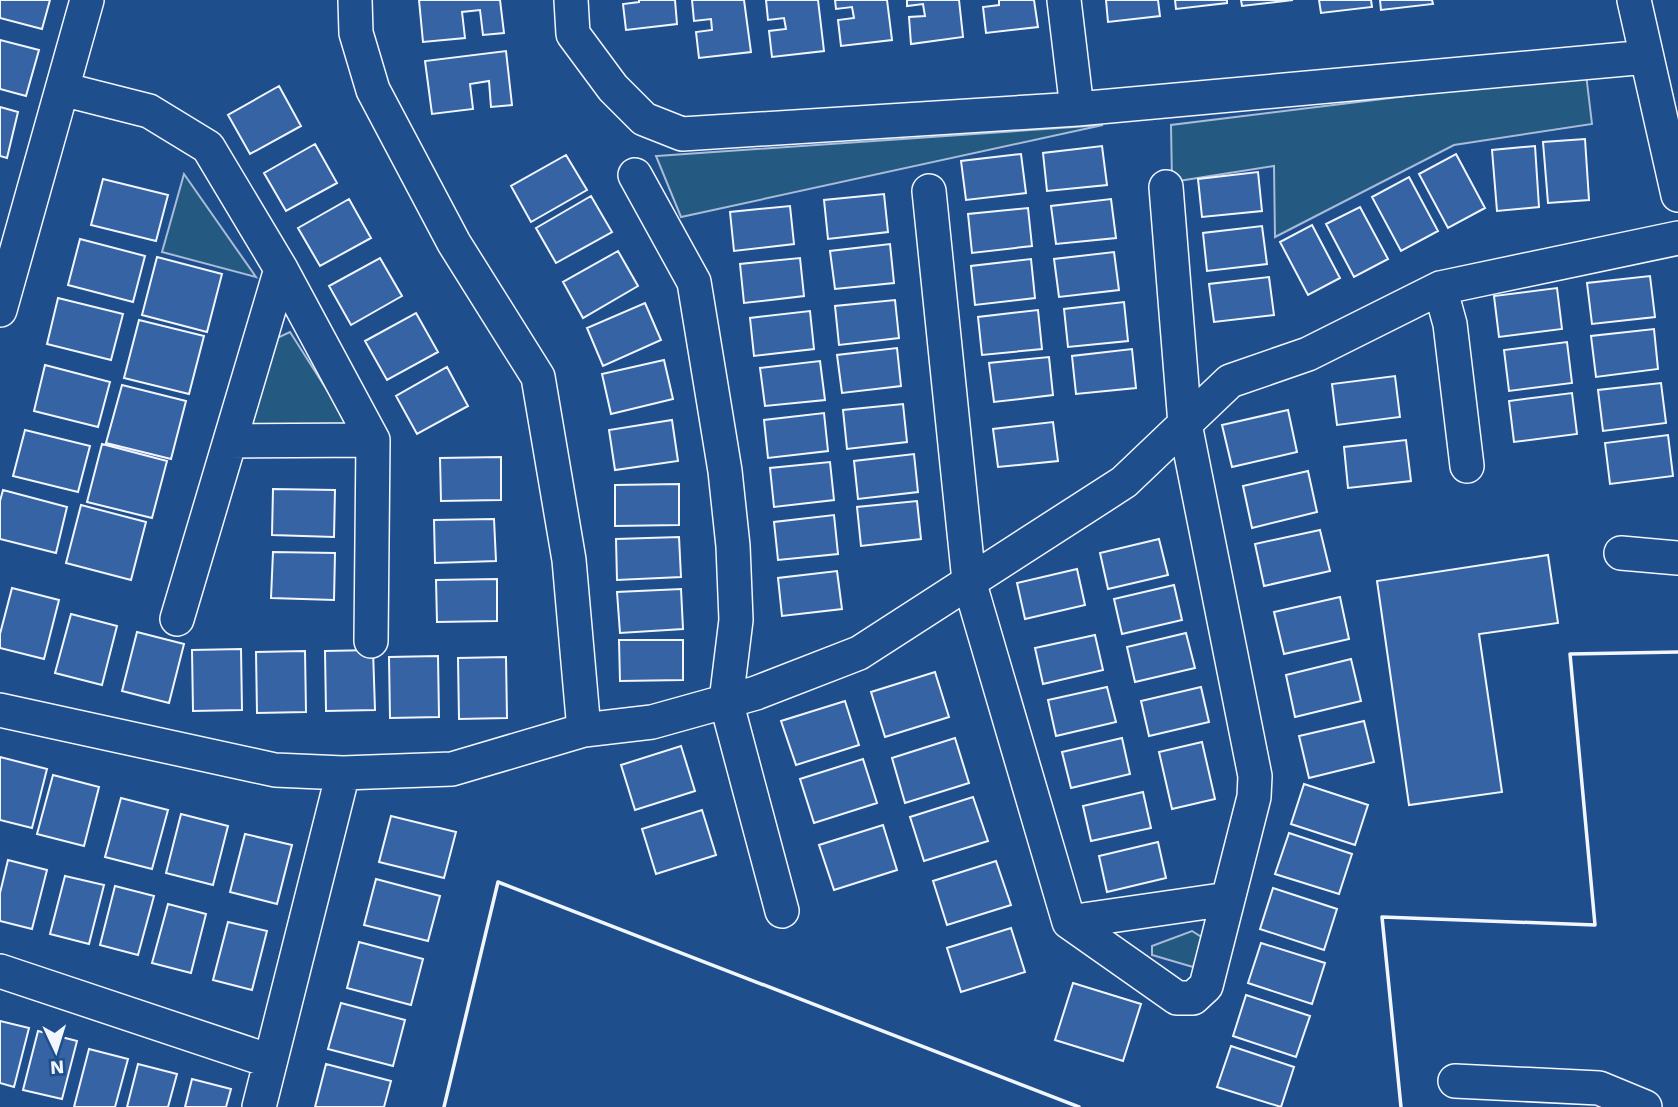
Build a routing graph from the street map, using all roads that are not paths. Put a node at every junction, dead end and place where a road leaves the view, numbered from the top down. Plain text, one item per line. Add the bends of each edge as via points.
1 (87, 0) edge
2 (355, 0) edge
3 (571, 0) edge
4 (1064, 0) edge
5 (1634, 0) edge
6 (1647, 57) junction
7 (62, 89) junction
8 (1077, 109) junction
9 (635, 175) dead end
10 (1166, 187) dead end
11 (929, 191) dead end
12 (1678, 195) edge
13 (1678, 238) edge
14 (281, 269) junction
15 (1440, 288) junction
16 (0, 310) edge
17 (1185, 424) junction
18 (373, 440) junction
19 (230, 441) junction
20 (1467, 466) dead end
21 (1622, 553) dead end
22 (1678, 558) edge
23 (969, 581) junction
24 (177, 619) dead end
25 (371, 641) dead end
26 (726, 701) junction
27 (0, 710) edge
28 (584, 730) junction
29 (342, 772) junction
30 (1228, 899) junction
31 (782, 911) dead end
32 (1069, 922) junction
33 (0, 971) edge
34 (270, 1061) junction
35 (1455, 1081) dead end
36 (259, 1107) edge
37 (1645, 1107) edge

1 - 7 street
2 - 28 street via 356,33 373,90 454,243 538,377 569,560
3 - 8 street via 573,34 613,88 644,118 682,134
4 - 8 street
5 - 6 street
6 - 8 street
6 - 12 street
7 - 14 street via 149,111 208,147
7 - 16 street
9 - 26 street via 694,282 702,327 733,545 736,620
10 - 17 street
11 - 23 street
13 - 15 street
14 - 18 street
14 - 19 street
15 - 17 street via 1308,354 1230,381
15 - 20 street via 1450,324
17 - 23 street via 1124,482
17 - 30 street via 1255,776 1254,797
18 - 19 street
18 - 25 street
19 - 24 street
21 - 22 street
23 - 26 street via 859,653
23 - 32 street
26 - 28 street via 652,722
26 - 31 street
27 - 29 street via 275,770
28 - 29 street via 452,769
29 - 34 street
30 - 32 street
30 - 32 street via 1206,986 1193,998 1177,998
33 - 34 street
34 - 36 street
35 - 37 street via 1599,1088

